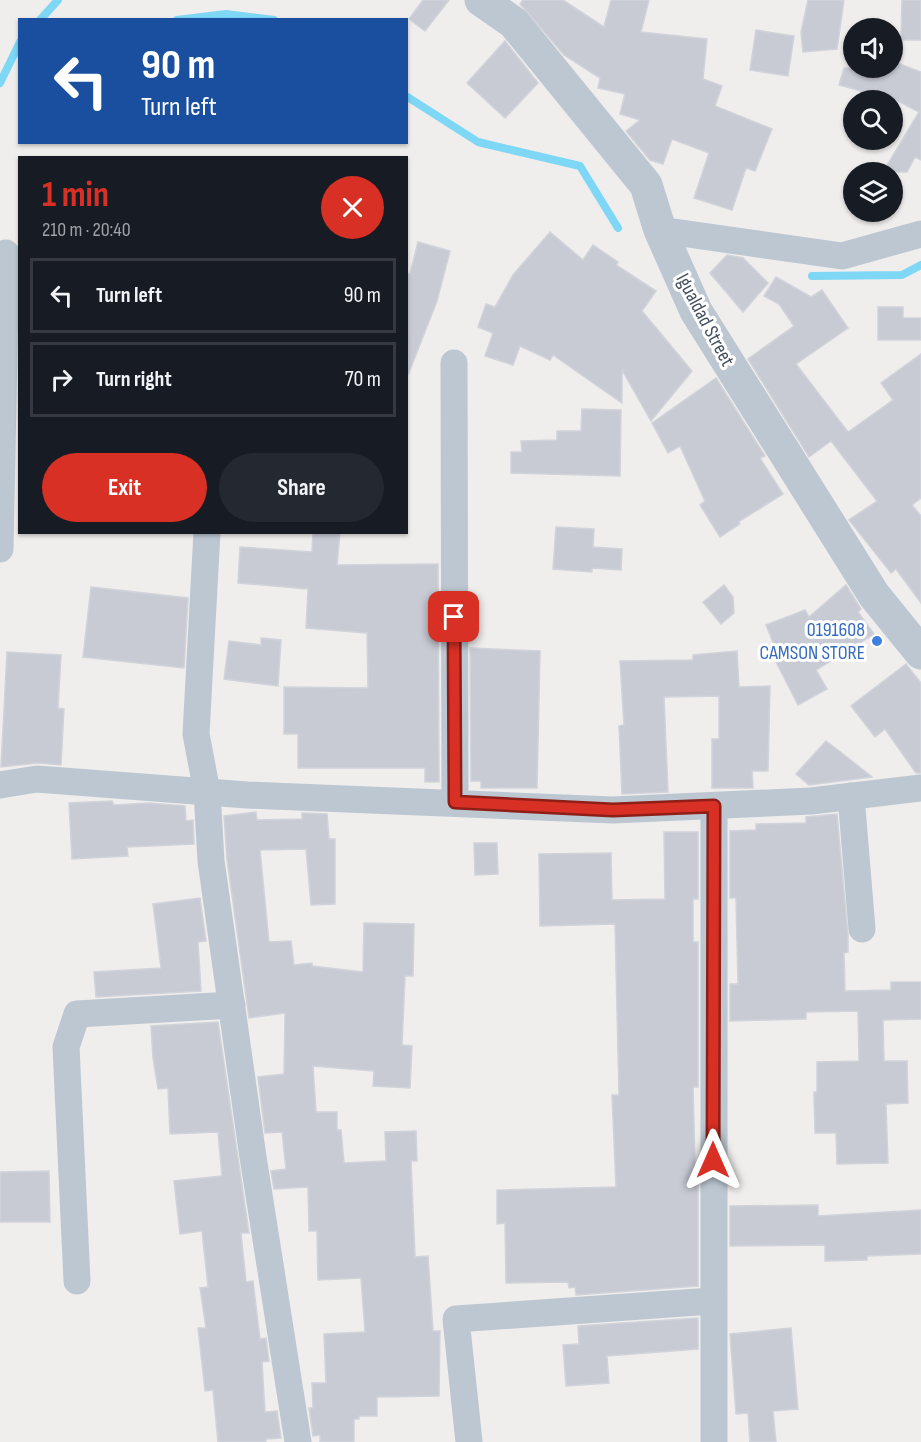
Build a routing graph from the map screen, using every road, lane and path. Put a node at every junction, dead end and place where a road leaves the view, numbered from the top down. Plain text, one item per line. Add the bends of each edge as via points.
1 (481, 0) edge
2 (660, 230) junction
3 (921, 234) edge
4 (6, 253) dead end
5 (454, 363) dead end
6 (207, 534) edge
7 (0, 549) edge
8 (921, 653) edge
9 (0, 785) edge
10 (921, 788) edge
11 (207, 792) junction
12 (851, 796) junction
13 (455, 802) junction
14 (714, 806) junction
15 (862, 929) dead end
16 (232, 1005) junction
17 (77, 1281) dead end
18 (712, 1301) junction
19 (298, 1442) edge
20 (469, 1442) edge
21 (714, 1442) edge

1 - 2 street, Igualdad Street via 514,23 646,184
2 - 3 street via 842,256
2 - 8 street, Igualdad Street via 696,311 760,417 874,596
4 - 7 street
5 - 13 street
6 - 11 street via 196,734
9 - 11 street via 37,779
10 - 12 street
11 - 13 street
11 - 16 street via 211,861
12 - 14 street
12 - 15 street
13 - 14 street via 613,810
14 - 18 street
16 - 17 street via 77,1014 66,1047
16 - 19 street
18 - 20 street via 456,1319
18 - 21 street

